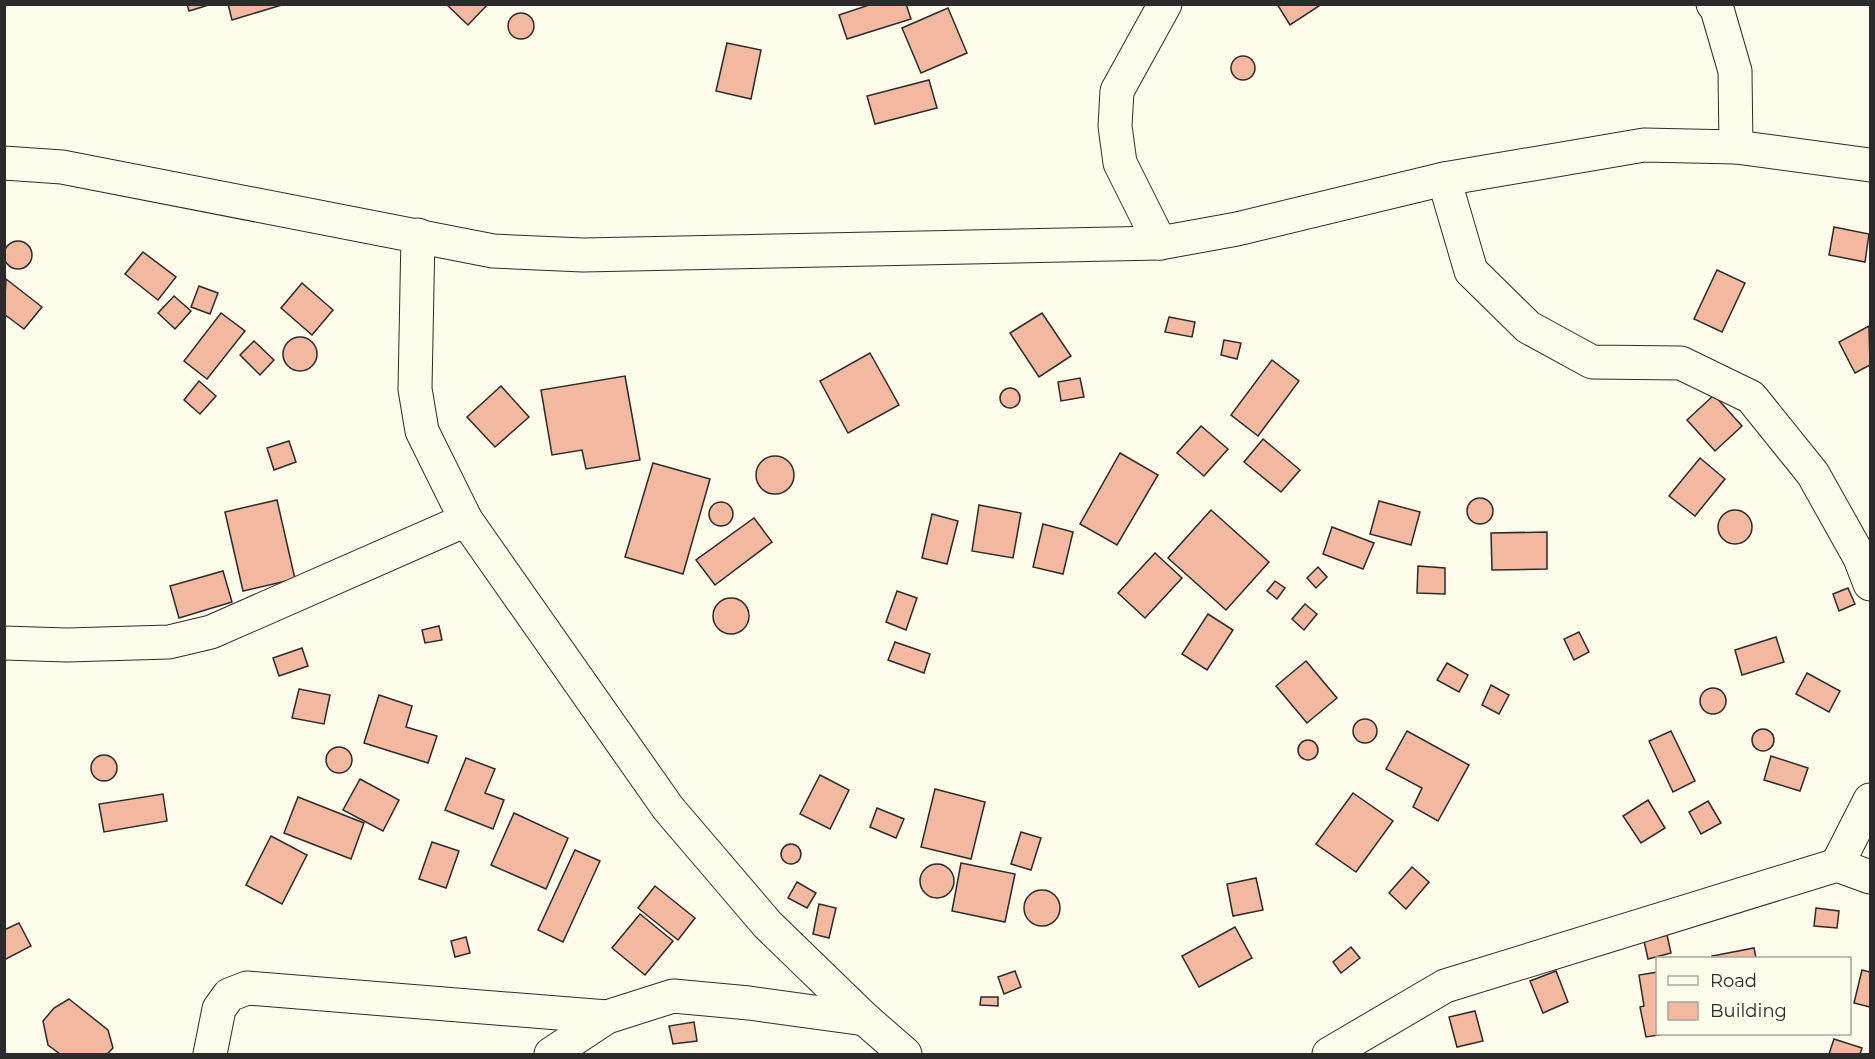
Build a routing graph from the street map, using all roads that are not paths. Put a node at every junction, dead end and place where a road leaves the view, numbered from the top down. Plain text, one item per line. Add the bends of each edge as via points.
1 (1164, 4) edge
2 (1713, 4) edge
3 (1736, 147) junction
4 (4, 163) edge
5 (1870, 165) edge
6 (1444, 179) junction
7 (418, 235) junction
8 (1160, 243) junction
9 (466, 520) junction
10 (1870, 584) edge
11 (4, 643) edge
12 (1870, 800) edge
13 (1837, 865) junction
14 (1870, 877) edge
15 (607, 1017) junction
16 (865, 1019) junction
17 (210, 1054) edge
18 (551, 1054) edge
19 (905, 1054) edge
20 (1329, 1054) edge

1 - 8 street via 1118,90 1114,126 1120,163
2 - 3 street via 1735,71
3 - 5 street
3 - 6 street via 1644,145
4 - 7 street via 62,166
6 - 8 street via 1237,229
6 - 10 street via 1471,271 1528,327 1592,362 1681,363 1750,397 1814,474
7 - 8 street via 493,251 583,255
7 - 9 street via 415,388 422,431
9 - 11 street via 212,632 169,642
9 - 16 street via 668,808 767,924
12 - 13 street
13 - 14 street
13 - 20 street via 1445,986
15 - 16 street via 673,996
15 - 17 street via 248,988 229,995 219,1009
15 - 18 street
16 - 19 street

